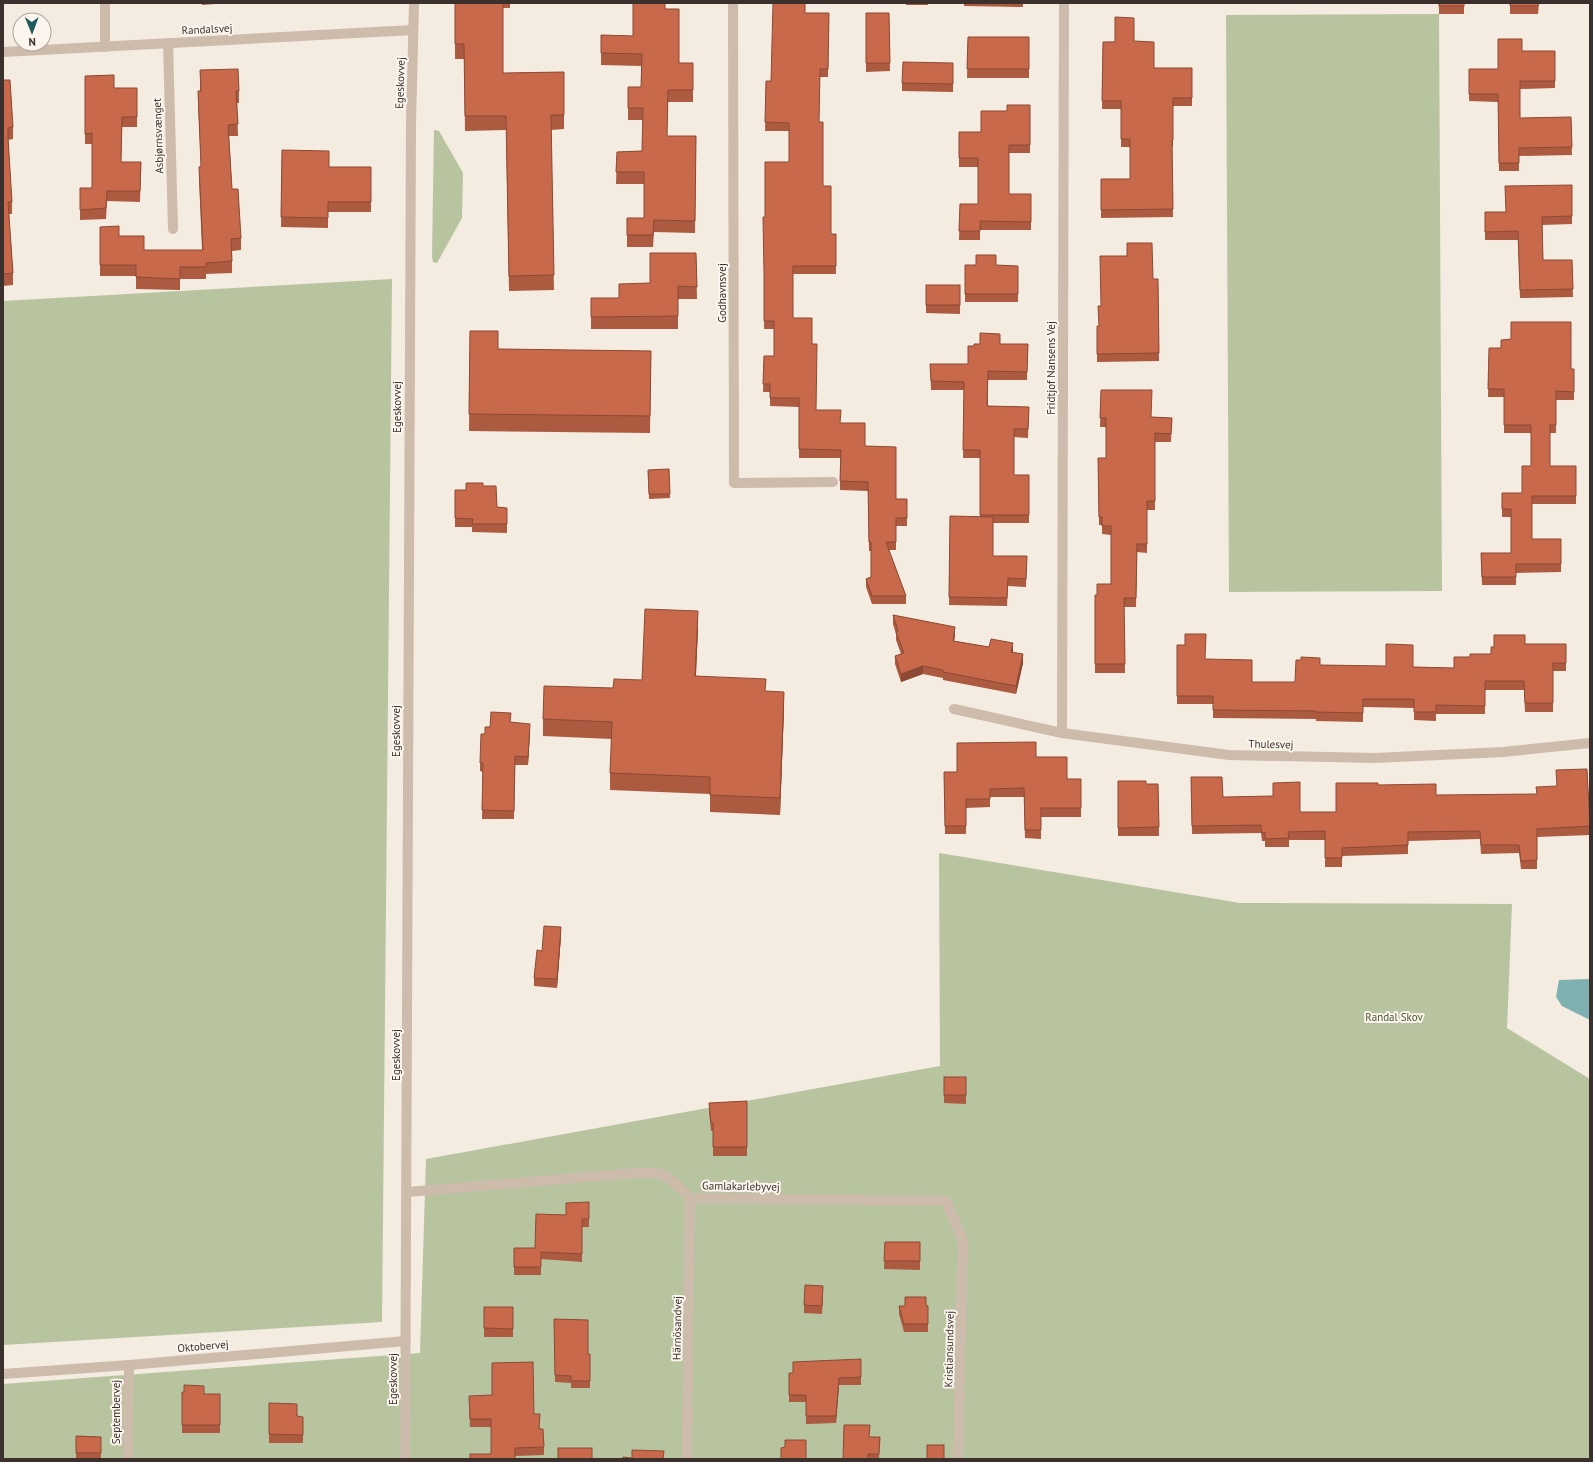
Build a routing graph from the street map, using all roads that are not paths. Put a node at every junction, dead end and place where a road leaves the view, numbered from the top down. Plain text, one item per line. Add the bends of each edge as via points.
1 (105, 3) edge
2 (414, 3) edge
3 (733, 3) edge
4 (1064, 3) edge
5 (413, 30) junction
6 (168, 43) junction
7 (105, 47) junction
8 (3, 52) edge
9 (173, 229) dead end
10 (833, 482) dead end
11 (954, 709) dead end
12 (1062, 733) junction
13 (1590, 743) edge
14 (407, 1192) junction
15 (690, 1198) junction
16 (963, 1240) joint
17 (406, 1342) junction
18 (129, 1365) junction
19 (3, 1374) edge
20 (128, 1459) edge
21 (405, 1459) edge
22 (687, 1459) edge
23 (958, 1459) edge

1 - 7 street
2 - 5 street, Egeskovvej
3 - 10 street, Godhavnsvej via 734,484
4 - 12 street, Fridtjof Nansens Vej
5 - 6 street, Randalsvej
5 - 14 street, Egeskovvej
6 - 7 street, Randalsvej
6 - 9 street, Asbjørnsvænget
7 - 8 street, Randalsvej
11 - 12 street, Thulesvej
12 - 13 street, Thulesvej via 1229,755 1375,758 1502,752
14 - 15 street, Gamlakarlebyvej via 659,1173 674,1182
14 - 17 street, Egeskovvej
15 - 16 street, Gamlakarlebyvej via 946,1201
15 - 22 street, Härnösandvej
16 - 23 street, Kristiansundsvej
17 - 18 street, Oktobervej
17 - 21 street, Egeskovvej
18 - 19 street, Oktobervej
18 - 20 street, Septembervej

